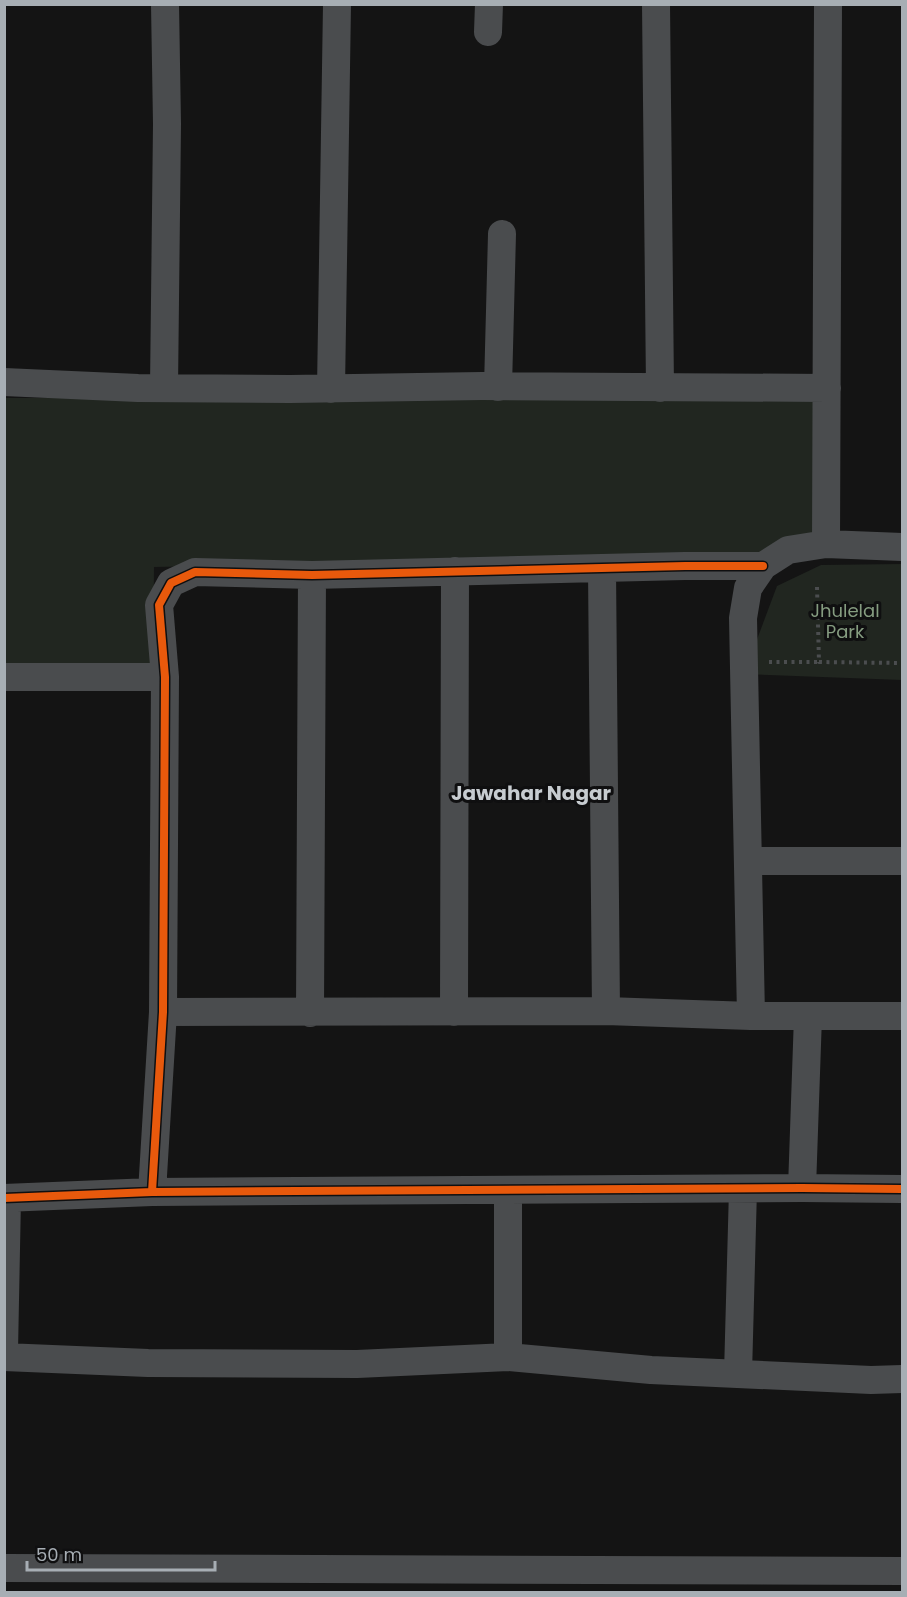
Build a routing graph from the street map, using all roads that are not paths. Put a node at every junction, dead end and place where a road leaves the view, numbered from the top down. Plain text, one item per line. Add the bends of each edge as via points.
1 (165, 4) edge
2 (337, 4) edge
3 (656, 4) edge
4 (828, 4) edge
5 (502, 234) dead end
6 (4, 382) edge
7 (498, 387) junction
8 (164, 388) junction
9 (331, 388) junction
10 (660, 388) junction
11 (827, 388) junction
12 (826, 544) junction
13 (903, 547) edge
14 (763, 566) junction
15 (602, 569) junction
16 (455, 571) junction
17 (312, 575) junction
18 (4, 677) edge
19 (165, 677) junction
20 (748, 861) junction
21 (903, 861) edge
22 (606, 1011) junction
23 (163, 1012) junction
24 (454, 1012) junction
25 (310, 1013) junction
26 (751, 1016) junction
27 (808, 1016) junction
28 (903, 1016) edge
29 (802, 1188) junction
30 (903, 1189) edge
31 (508, 1190) junction
32 (743, 1190) junction
33 (152, 1192) junction
34 (6, 1198) edge
35 (4, 1351) edge
36 (4, 1357) edge
37 (508, 1357) junction
38 (738, 1374) junction
39 (903, 1379) edge
40 (4, 1568) edge
41 (903, 1571) edge
42 (254, 1581) edge

1 - 8 street via 168,124
2 - 9 street
3 - 10 street
4 - 11 street
5 - 7 street
6 - 8 street
7 - 9 street
7 - 10 street
8 - 9 street
10 - 11 street
11 - 12 street
12 - 13 street
12 - 14 street via 788,550
14 - 15 street
14 - 20 street via 748,588 743,618
15 - 16 street
15 - 22 street
16 - 17 street
16 - 24 street
17 - 19 street via 195,572 171,583 159,605
17 - 25 street
18 - 19 street
19 - 23 street
20 - 21 street
20 - 26 street
22 - 24 street
22 - 26 street
23 - 25 street
23 - 33 street
24 - 25 street
26 - 27 street
27 - 28 street
27 - 29 street
29 - 30 street
29 - 32 street
31 - 32 street
31 - 33 street
31 - 37 street
32 - 38 street
33 - 34 street
34 - 35 street
36 - 37 street via 334,1364
37 - 38 street
38 - 39 street
40 - 42 street
41 - 42 street

